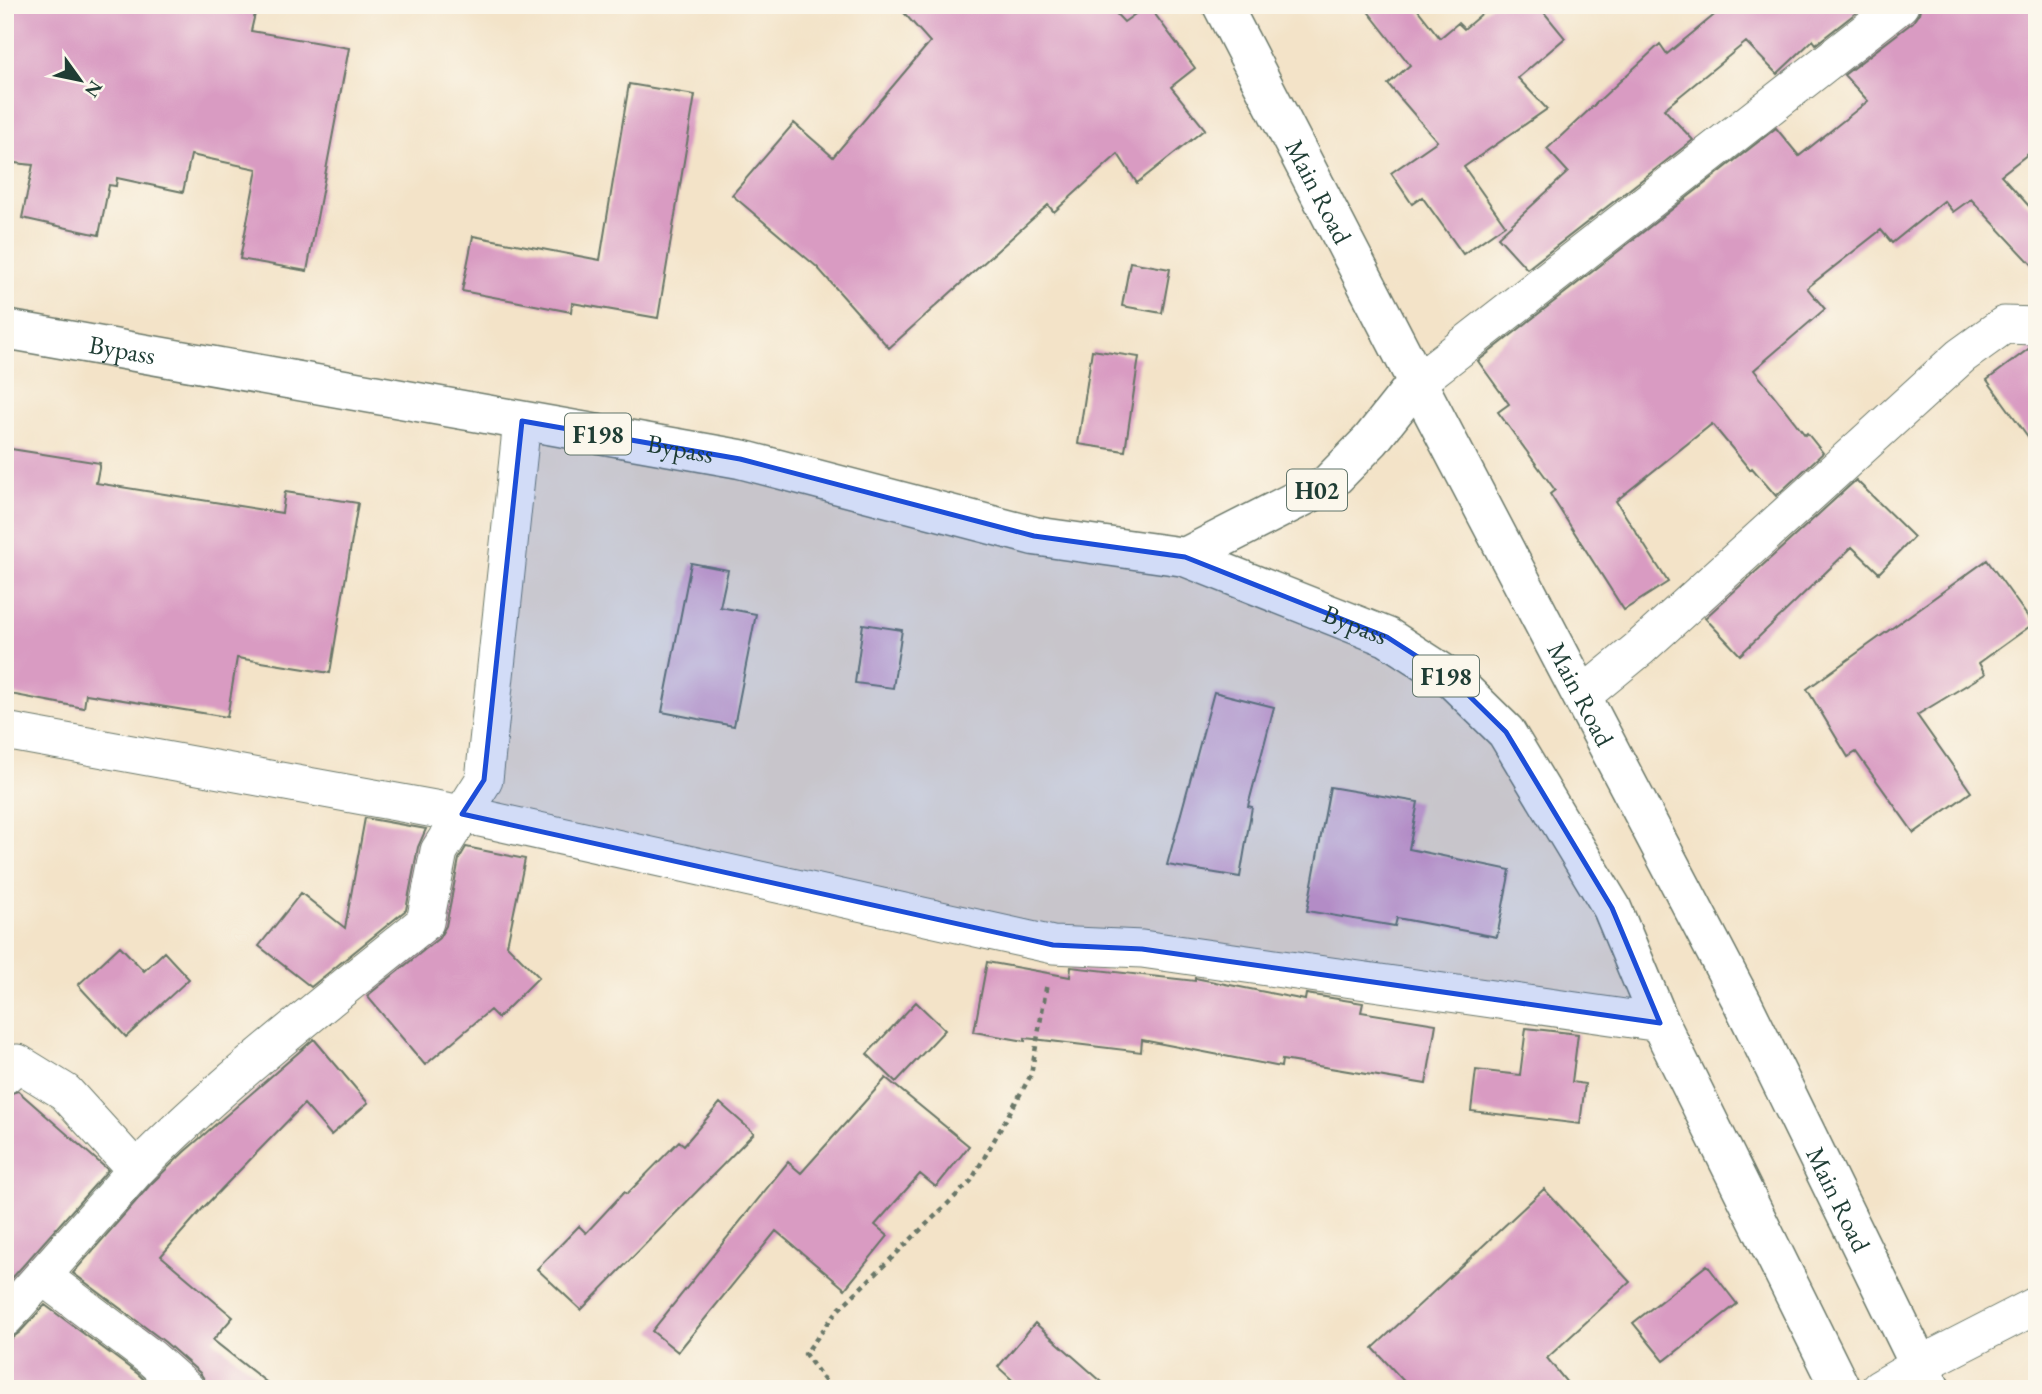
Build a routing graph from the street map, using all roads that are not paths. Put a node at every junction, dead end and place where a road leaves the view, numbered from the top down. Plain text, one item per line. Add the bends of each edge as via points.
1 (1222, 5) edge
2 (1900, 5) edge
3 (2037, 326) edge
4 (5, 329) edge
5 (1417, 382) junction
6 (522, 421) junction
7 (1185, 557) junction
8 (1582, 696) junction
9 (5, 732) edge
10 (462, 814) junction
11 (1660, 1023) junction
12 (5, 1075) edge
13 (136, 1170) junction
14 (42, 1276) junction
15 (2037, 1304) edge
16 (5, 1318) edge
17 (1926, 1377) edge
18 (186, 1389) edge
19 (1842, 1389) edge
20 (1879, 1389) edge

1 - 5 main road, Main Road
2 - 5 street
3 - 8 street via 2004,325 1961,356
4 - 6 main road, Bypass / F198
5 - 7 main road, H02 via 1328,484
5 - 8 main road, Main Road
6 - 7 main road, Bypass / F198 via 740,459 1034,536
6 - 10 street via 484,780
7 - 11 main road, Bypass / F198 via 1387,638 1452,679 1506,732 1612,908
8 - 17 main road, Main Road via 1743,1004
9 - 10 street
10 - 11 street via 1053,946 1142,949
10 - 13 street via 439,851 425,922 270,1049
11 - 19 main road
12 - 13 street via 18,1063 65,1092
13 - 14 street
14 - 16 street
14 - 18 street
15 - 17 street
17 - 20 street

